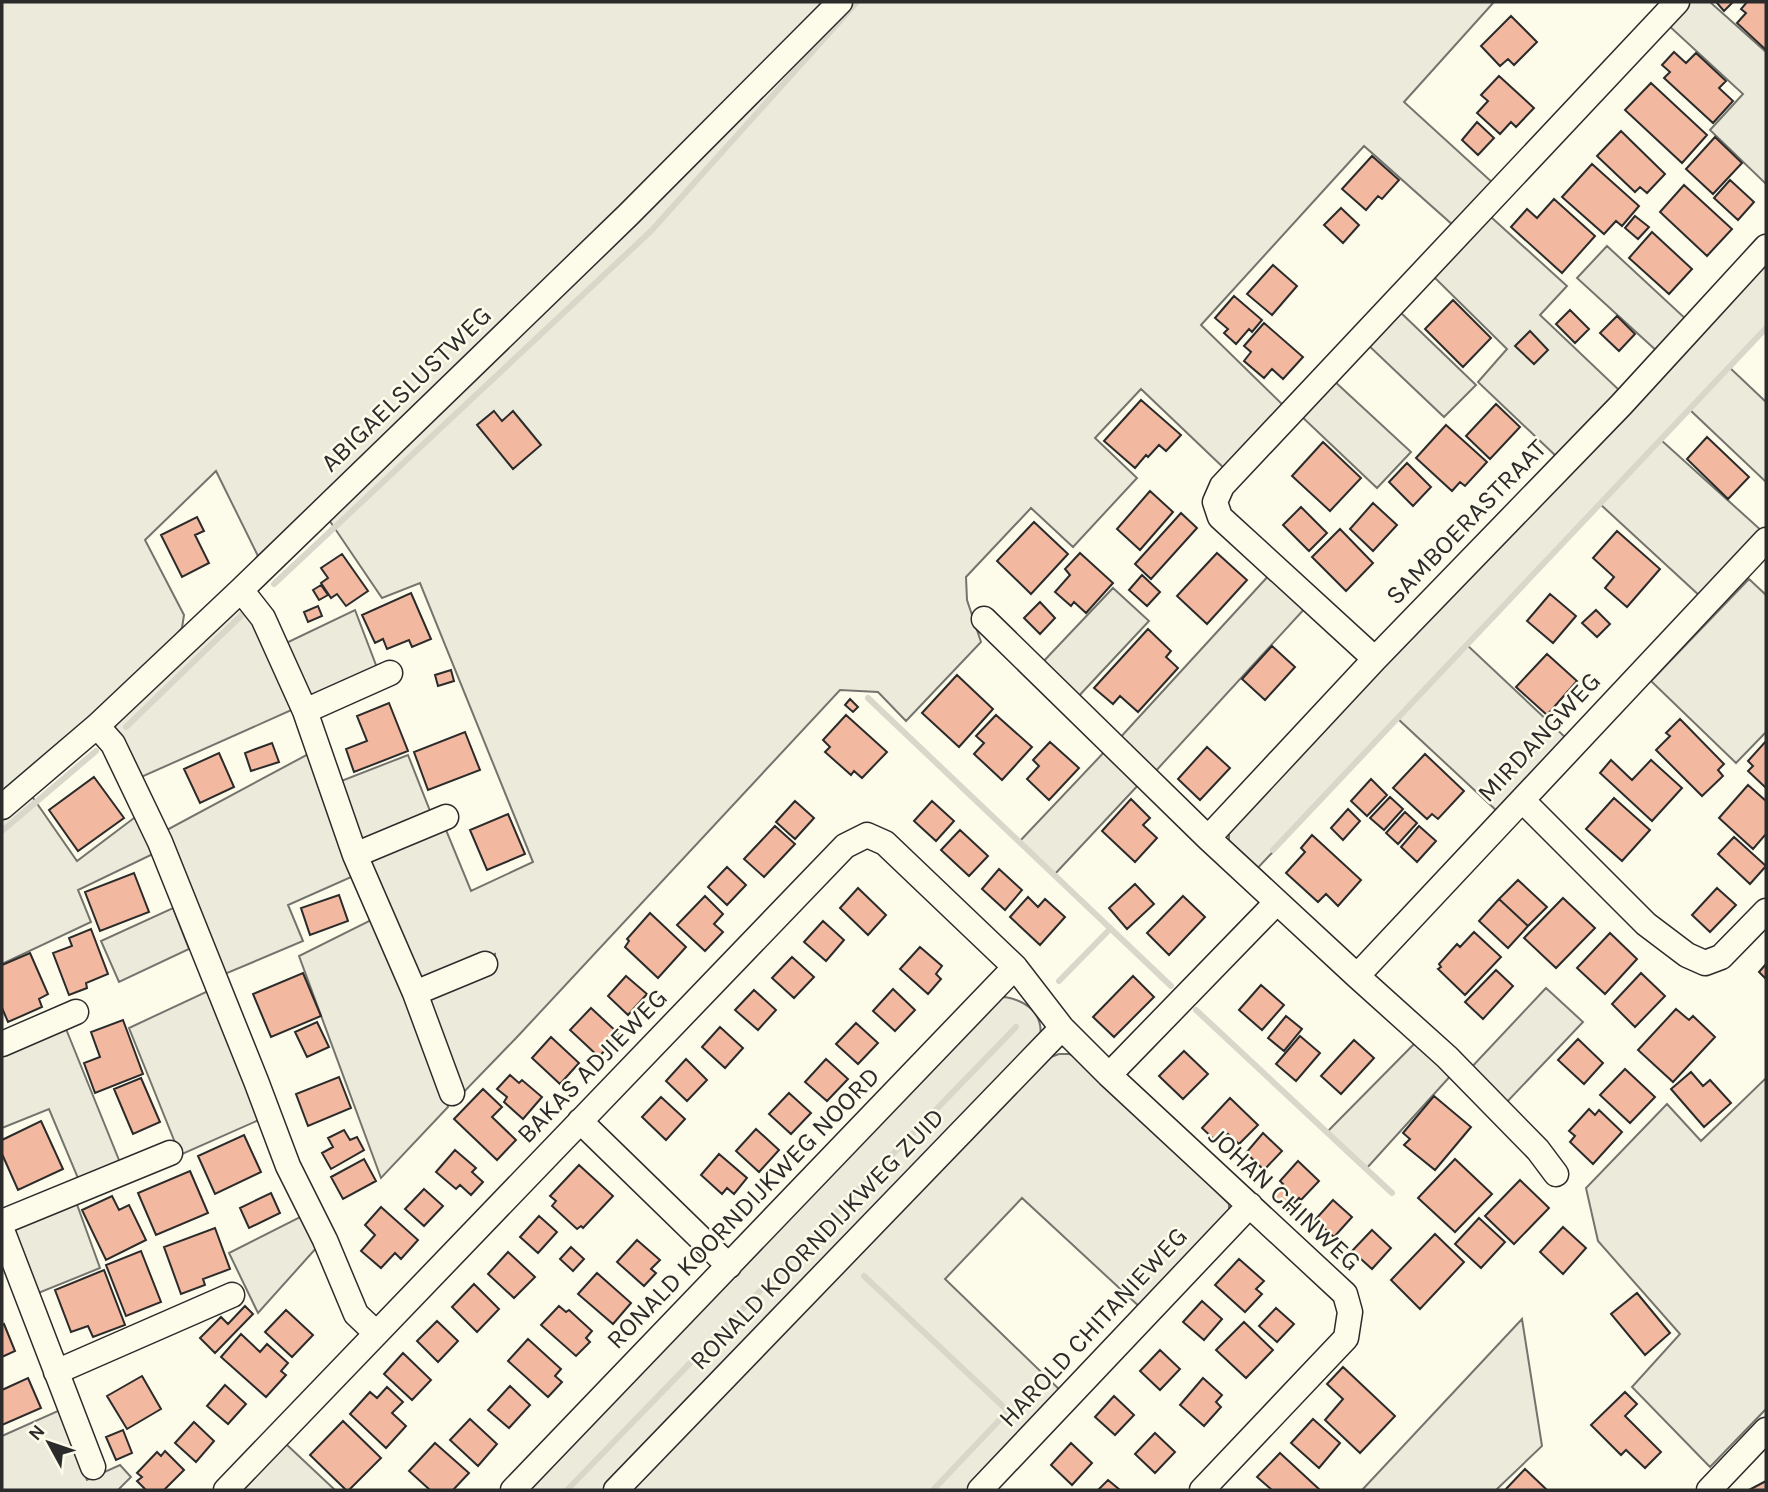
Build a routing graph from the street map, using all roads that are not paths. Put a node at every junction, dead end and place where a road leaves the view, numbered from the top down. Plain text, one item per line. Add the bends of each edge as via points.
1 (839, 2) edge
2 (1677, 2) edge
3 (1766, 247) edge
4 (1766, 540) edge
5 (241, 590) junction
6 (984, 619) dead end
7 (1375, 659) junction
8 (390, 673) dead end
9 (305, 711) junction
10 (97, 726) junction
11 (1522, 800) junction
12 (2, 807) edge
13 (446, 817) dead end
14 (1208, 838) junction
15 (355, 855) junction
16 (1277, 902) junction
17 (1766, 911) edge
18 (485, 964) dead end
19 (1015, 967) junction
20 (1357, 976) junction
21 (415, 993) junction
22 (76, 1012) dead end
23 (1062, 1028) junction
24 (2, 1044) edge
25 (1109, 1074) junction
26 (452, 1093) dead end
27 (580, 1122) junction
28 (170, 1153) dead end
29 (1556, 1174) dead end
30 (1250, 1205) junction
31 (2, 1223) edge
32 (2, 1230) edge
33 (729, 1266) junction
34 (232, 1296) dead end
35 (376, 1333) junction
36 (56, 1372) junction
37 (1766, 1430) edge
38 (93, 1467) dead end
39 (226, 1490) edge
40 (513, 1490) edge
41 (616, 1490) edge
42 (980, 1490) edge
43 (1202, 1490) edge
44 (1709, 1490) edge

1 - 5 street, ABIGAELSLUSTWEG via 628,215
2 - 7 street via 1222,486 1215,502 1220,517
3 - 7 street, SAMBOERASTRAAT via 1621,405
4 - 11 street, MIRDANGWEG
5 - 9 street via 263,618
5 - 10 street, ABIGAELSLUSTWEG
6 - 14 street
7 - 14 street, SAMBOERASTRAAT
8 - 9 street
9 - 15 street
10 - 12 street, ABIGAELSLUSTWEG
10 - 35 street via 113,744 160,842 288,1166 356,1314
11 - 17 street via 1646,924 1687,955 1705,963 1721,957
11 - 20 street, MIRDANGWEG
13 - 15 street
14 - 16 street
15 - 21 street
16 - 20 street
16 - 25 street
18 - 21 street
19 - 23 street, JOHAN CHINWEG
19 - 27 street, BAKAS ADJIEWEG via 885,843 867,835 845,846
19 - 33 street, RONALD KOORNDIJKWEG NOORD
20 - 29 street via 1447,1057
21 - 26 street
22 - 24 street
23 - 25 street, JOHAN CHINWEG
23 - 41 street, RONALD KOORNDIJKWEG ZUID
25 - 30 street, JOHAN CHINWEG
27 - 33 street
27 - 35 street, BAKAS ADJIEWEG
28 - 31 street
30 - 42 street, HAROLD CHITANIEWEG
30 - 43 street, JOHAN CHINWEG via 1345,1294 1350,1312 1346,1338
32 - 36 street
33 - 40 street, RONALD KOORNDIJKWEG NOORD
34 - 36 street
35 - 39 street, BAKAS ADJIEWEG
36 - 38 street
37 - 44 street

